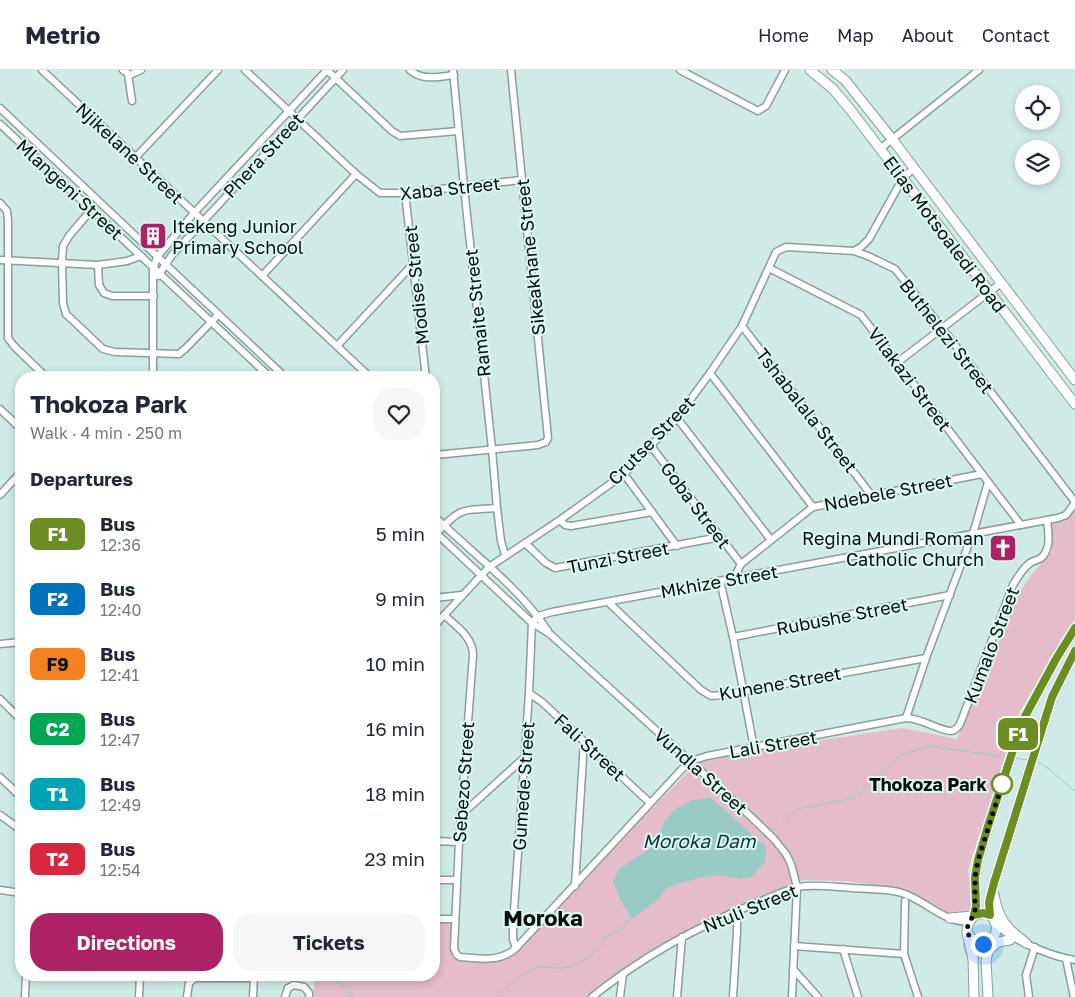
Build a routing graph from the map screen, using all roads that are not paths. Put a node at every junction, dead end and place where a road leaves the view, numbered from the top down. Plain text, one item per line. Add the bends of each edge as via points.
1 (42, 70) edge
2 (141, 70) edge
3 (218, 70) edge
4 (245, 70) edge
5 (327, 70) edge
6 (342, 70) edge
7 (410, 70) edge
8 (511, 70) edge
9 (680, 70) edge
10 (785, 70) edge
11 (810, 70) edge
12 (832, 70) edge
13 (979, 70) edge
14 (125, 72) edge
15 (454, 73) edge
16 (336, 78) junction
17 (132, 100) dead end
18 (0, 108) edge
19 (289, 111) junction
20 (297, 118) junction
21 (0, 124) edge
22 (458, 131) junction
23 (892, 139) junction
24 (880, 149) junction
25 (135, 158) junction
26 (914, 168) junction
27 (356, 174) junction
28 (903, 178) junction
29 (522, 180) junction
30 (464, 187) junction
31 (405, 193) junction
32 (98, 200) junction
33 (0, 203) edge
34 (104, 206) junction
35 (90, 208) junction
36 (194, 213) junction
37 (96, 214) junction
38 (86, 216) junction
39 (203, 221) junction
40 (854, 251) junction
41 (776, 252) joint
42 (141, 256) junction
43 (157, 257) junction
44 (0, 260) edge
45 (8, 260) junction
46 (62, 262) junction
47 (414, 263) junction
48 (98, 264) junction
49 (164, 264) junction
50 (154, 267) junction
51 (769, 268) junction
52 (160, 273) junction
53 (262, 276) junction
54 (1001, 283) junction
55 (154, 285) junction
56 (990, 292) junction
57 (154, 296) junction
58 (218, 314) junction
59 (212, 322) junction
60 (742, 326) junction
61 (942, 328) junction
62 (337, 346) junction
63 (154, 353) junction
64 (1059, 359) junction
65 (898, 362) junction
66 (40, 371) edge
67 (153, 371) edge
68 (264, 371) edge
69 (279, 371) edge
70 (364, 371) edge
71 (425, 371) edge
72 (1051, 372) junction
73 (710, 373) junction
74 (1075, 380) edge
75 (1075, 404) edge
76 (0, 409) edge
77 (678, 418) junction
78 (15, 423) edge
79 (651, 446) junction
80 (492, 449) junction
81 (440, 455) edge
82 (624, 474) junction
83 (982, 474) junction
84 (15, 479) edge
85 (988, 482) junction
86 (0, 495) edge
87 (872, 496) junction
88 (1075, 502) edge
89 (813, 507) junction
90 (497, 508) junction
91 (652, 512) junction
92 (560, 520) junction
93 (1047, 520) junction
94 (440, 522) edge
95 (1021, 525) junction
96 (444, 526) junction
97 (440, 530) edge
98 (972, 534) junction
99 (720, 537) junction
100 (440, 538) edge
101 (771, 540) junction
102 (525, 543) junction
103 (678, 546) junction
104 (505, 555) junction
105 (741, 564) junction
106 (489, 567) junction
107 (482, 574) junction
108 (733, 580) junction
109 (720, 581) junction
110 (950, 595) junction
111 (462, 596) junction
112 (440, 598) edge
113 (608, 602) junction
114 (444, 615) junction
115 (538, 616) junction
116 (440, 619) edge
117 (532, 623) junction
118 (1075, 628) edge
119 (550, 634) junction
120 (733, 637) junction
121 (15, 643) edge
122 (0, 644) edge
123 (1075, 652) edge
124 (926, 658) junction
125 (743, 691) junction
126 (530, 693) junction
127 (0, 699) edge
128 (15, 714) edge
129 (906, 718) junction
130 (958, 728) joint
131 (584, 741) junction
132 (754, 748) junction
133 (525, 757) junction
134 (691, 761) junction
135 (0, 777) edge
136 (15, 791) edge
137 (650, 803) junction
138 (462, 814) junction
139 (0, 815) edge
140 (15, 826) edge
141 (440, 841) edge
142 (459, 842) junction
143 (440, 880) edge
144 (456, 880) junction
145 (575, 886) junction
146 (797, 888) junction
147 (0, 890) edge
148 (15, 892) edge
149 (992, 892) junction
150 (906, 900) dead end
151 (737, 911) junction
152 (950, 918) junction
153 (972, 918) junction
154 (440, 919) edge
155 (455, 919) junction
156 (994, 921) junction
157 (968, 934) junction
158 (682, 937) junction
159 (992, 939) junction
160 (1010, 940) junction
161 (974, 942) junction
162 (1026, 944) junction
163 (794, 946) junction
164 (516, 948) junction
165 (1035, 948) junction
166 (843, 949) junction
167 (987, 953) junction
168 (904, 954) junction
169 (973, 959) junction
170 (1066, 959) junction
171 (1075, 960) edge
172 (794, 969) junction
173 (623, 974) junction
174 (26, 981) edge
175 (140, 981) edge
176 (191, 981) edge
177 (254, 981) edge
178 (25, 997) edge
179 (139, 997) edge
180 (188, 997) edge
181 (253, 997) edge
182 (284, 997) edge
183 (309, 997) edge
184 (592, 997) edge
185 (620, 997) edge
186 (677, 997) edge
187 (733, 997) edge
188 (792, 997) edge
189 (818, 997) edge
190 (858, 997) edge
191 (918, 997) edge
192 (974, 997) edge
193 (988, 997) edge
194 (1029, 997) edge
195 (1074, 997) edge

1 - 25 street, Njikelane Street
2 - 14 street via 133,74
3 - 25 street
4 - 19 street, Xaba Street
5 - 16 street
5 - 19 street, Phera Street
6 - 16 street, Phera Street
7 - 15 street via 423,78
8 - 29 street, Sikeakhane Street
9 - 10 street via 758,111 766,106
11 - 24 main road, Elias Motsoaledi Road via 833,89
12 - 23 main road, Elias Motsoaledi Road via 845,80
13 - 23 street
14 - 17 street
15 - 22 street, Ramaite Street
16 - 20 street, Phera Street
16 - 22 street via 400,136
18 - 32 street, Mlangeni Street
19 - 20 street, Xaba Street
19 - 36 street, Phera Street
20 - 27 street, Xaba Street
20 - 39 street, Phera Street
21 - 35 street, Mlangeni Street
22 - 30 street, Ramaite Street
23 - 24 street
23 - 26 main road, Elias Motsoaledi Road
24 - 28 main road, Elias Motsoaledi Road
25 - 36 street, Njikelane Street
26 - 28 street
26 - 54 main road, Elias Motsoaledi Road
27 - 31 street, Xaba Street via 380,193
27 - 53 street
28 - 40 street via 869,239
28 - 56 main road, Elias Motsoaledi Road
29 - 30 street, Xaba Street
29 - 80 street, Sikeakhane Street via 548,434 546,442 538,445
30 - 31 street, Xaba Street
30 - 80 street, Ramaite Street
31 - 47 street, Modise Street
32 - 34 street, Mlangeni Street
32 - 35 street
33 - 45 street via 8,215
34 - 37 street
34 - 43 street, Mlangeni Street
35 - 37 street, Mlangeni Street
35 - 38 street
36 - 39 street, Njikelane Street
36 - 43 street, Phera Street
37 - 38 street
37 - 42 street, Mlangeni Street
38 - 46 street via 65,242
39 - 49 street, Phera Street
39 - 53 street, Njikelane Street
40 - 41 street, Buthelezi Street via 786,247
40 - 61 street, Buthelezi Street via 895,269
41 - 51 street, Crutse Street
42 - 48 street
42 - 50 street, Mlangeni Street
43 - 49 street, Mlangeni Street
43 - 50 street
44 - 45 street
45 - 46 street
45 - 66 street via 8,338
46 - 48 street
46 - 63 street via 64,309 76,324 103,349
47 - 62 street
47 - 71 street, Modise Street
48 - 57 street via 99,285 104,293 112,296
49 - 52 street, Phera Street
49 - 58 street, Mlangeni Street
50 - 52 street, Mlangeni Street
50 - 55 street
51 - 60 street, Crutse Street
51 - 65 street, Vilakazi Street via 860,314
52 - 55 street, Phera Street
52 - 59 street, Mlangeni Street
53 - 62 street, Njikelane Street
54 - 56 street
54 - 64 main road, Elias Motsoaledi Road
55 - 57 street
56 - 61 street
56 - 72 main road, Elias Motsoaledi Road
57 - 63 street
58 - 59 street
58 - 69 street, Mlangeni Street
59 - 63 street via 179,354
59 - 68 street, Mlangeni Street
60 - 73 street, Crutse Street
60 - 87 street, Tshabalala Street
61 - 65 street
61 - 88 street, Buthelezi Street
62 - 70 street, Njikelane Street
63 - 67 street
64 - 72 main road
64 - 74 main road, Elias Motsoaledi Road
65 - 83 street, Vilakazi Street
72 - 75 main road, Elias Motsoaledi Road
73 - 77 street, Crutse Street
73 - 89 street
76 - 78 street
77 - 79 street, Crutse Street
77 - 101 street
79 - 82 street, Crutse Street
79 - 99 street, Goba Street
80 - 81 street
80 - 90 street, Ramaite Street
82 - 91 street
82 - 92 street, Crutse Street
83 - 85 street, Vilakazi Street
83 - 87 street, Ndebele Street
84 - 86 street
85 - 95 street, Vilakazi Street
85 - 98 street
87 - 89 street, Ndebele Street
88 - 93 street via 1063,517
89 - 101 street, Ndebele Street
90 - 96 street via 461,511
90 - 104 street, Ramaite Street
91 - 92 street via 571,526
91 - 103 street
92 - 102 street, Crutse Street
93 - 95 street, Mkhize Street
93 - 130 street, Kumalo Street via 1049,536 1046,550 1023,570 1012,585
94 - 96 street
95 - 98 street, Mkhize Street
96 - 97 street
96 - 106 street
98 - 108 street, Mkhize Street
98 - 110 street
99 - 103 street, Tunzi Street
99 - 105 street, Goba Street
100 - 107 street
101 - 105 street, Ndebele Street
102 - 103 street, Tunzi Street via 555,568
102 - 104 street, Crutse Street
104 - 106 street, Crutse Street
105 - 108 street, Ndebele Street
106 - 107 street, Crutse Street
106 - 115 street, Vundla Street
107 - 111 street, Crutse Street
107 - 117 street, Vundla Street
108 - 109 street, Mkhize Street
109 - 113 street, Mkhize Street
109 - 120 street
110 - 120 street, Rubushe Street
110 - 124 street
111 - 112 street
111 - 114 street, Crutse Street
113 - 115 street, Mkhize Street
113 - 125 street, Kunene Street via 706,694 717,696
114 - 116 street, Crutse Street
114 - 138 street, Sebezo Street via 469,639 473,649
115 - 117 street
115 - 119 street, Vundla Street
117 - 119 street, Vundla Street
117 - 126 street, Gumede Street
118 - 153 main road via 1028,709 1014,748 978,860 976,906
119 - 134 street, Vundla Street
120 - 125 street
121 - 122 street
123 - 149 main road via 1052,697
124 - 125 street, Kunene Street
124 - 129 street
125 - 132 street
126 - 131 street, Fali Street
126 - 133 street, Gumede Street
127 - 128 street
129 - 130 street, Lali Street via 915,718 949,731
129 - 132 street, Lali Street
131 - 137 street, Fali Street
131 - 145 street
132 - 134 street, Lali Street
133 - 138 street
133 - 164 street, Gumede Street via 512,925
134 - 137 street
134 - 146 street, Vundla Street via 782,848 791,864
135 - 136 street
137 - 145 street
138 - 142 street, Sebezo Street
139 - 140 street
141 - 142 street
142 - 144 street, Sebezo Street
143 - 144 street
144 - 155 street, Sebezo Street
145 - 164 street
146 - 151 street, Ntuli Street
146 - 152 street, Ntuli Street via 898,892 916,898
146 - 163 street, Vundla Street
147 - 148 street
149 - 156 main road via 989,902
149 - 162 main road via 1002,922
150 - 168 street
151 - 158 street, Ntuli Street
151 - 187 street
152 - 153 main road
152 - 157 street, Ntuli Street
153 - 156 main road via 983,913
153 - 157 main road
154 - 155 street
155 - 164 street, Sebezo Street via 454,949 457,955 498,958
156 - 159 main road
156 - 162 street via 1007,934
157 - 161 main road
157 - 169 main road
158 - 173 street, Ntuli Street
158 - 186 street
159 - 160 street
159 - 161 main road via 983,944
159 - 167 main road
160 - 162 street
160 - 167 main road via 995,944
161 - 169 main road
162 - 165 street
163 - 166 street
163 - 172 street, Vundla Street
165 - 170 street
165 - 194 street via 1026,975
166 - 168 street
166 - 190 street
167 - 193 main road
168 - 191 street
169 - 192 main road
170 - 171 street
170 - 195 street
172 - 188 street, Vundla Street
172 - 189 street
173 - 184 street, Ntuli Street
173 - 185 street
174 - 178 street
175 - 179 street
176 - 180 street
177 - 181 street
182 - 183 street via 288,988 294,986 304,987

